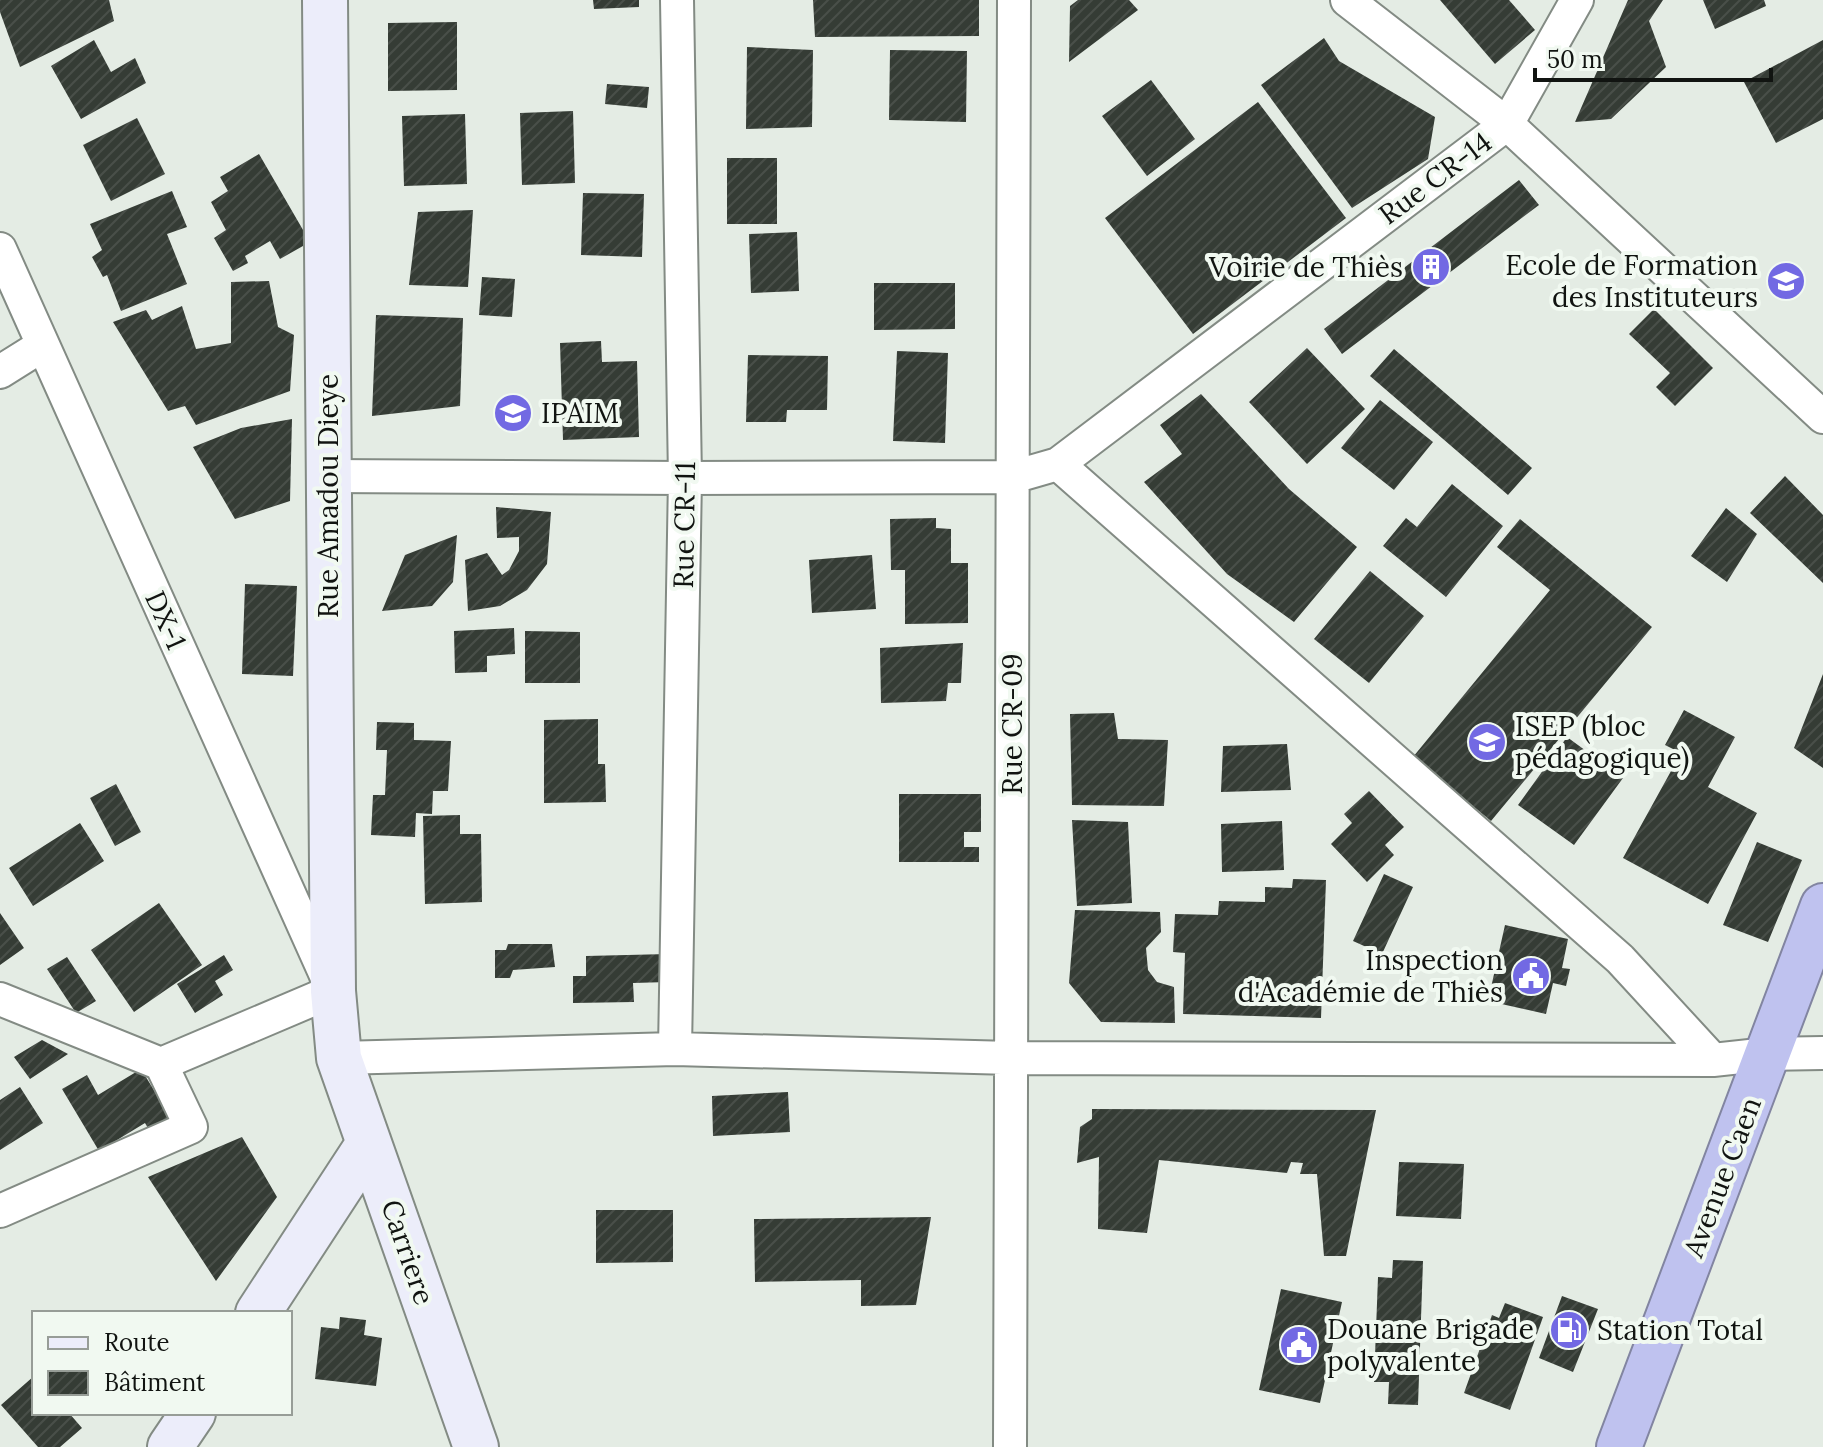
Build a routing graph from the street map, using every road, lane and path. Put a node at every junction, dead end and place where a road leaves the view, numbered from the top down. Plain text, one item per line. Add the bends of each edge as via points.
1 (325, 0) edge
2 (677, 0) edge
3 (1014, 0) edge
4 (1347, 0) edge
5 (1577, 0) edge
6 (1507, 124) junction
7 (0, 249) edge
8 (43, 345) junction
9 (0, 372) edge
10 (1823, 417) edge
11 (1058, 464) junction
12 (327, 476) junction
13 (1013, 477) junction
14 (685, 478) junction
15 (1823, 906) edge
16 (333, 991) junction
17 (0, 999) edge
18 (675, 1049) junction
19 (1823, 1053) edge
20 (1768, 1054) junction
21 (339, 1058) junction
22 (1011, 1058) junction
23 (1713, 1060) junction
24 (161, 1064) junction
25 (369, 1143) junction
26 (0, 1211) edge
27 (259, 1311) edge
28 (192, 1415) edge
29 (170, 1447) edge
30 (476, 1447) edge
31 (1010, 1447) edge
32 (1619, 1447) edge

1 - 12 street, Rue Amadou Dieye
2 - 14 street, Rue CR-11
3 - 13 street, Rue CR-09
4 - 6 street
5 - 6 street, Rue CR-14
6 - 10 street
6 - 11 street, Rue CR-14
7 - 8 street, DX-1
8 - 9 street
8 - 16 street, DX-1
11 - 13 street, Rue CR-14
11 - 23 street via 1620,959
12 - 14 street, Rue CR-14
12 - 16 street, Rue Amadou Dieye
13 - 14 street, Rue CR-14
13 - 22 street, Rue CR-09
14 - 18 street, Rue CR-11
15 - 20 highway, Avenue Caen
16 - 21 street, Rue Amadou Dieye
16 - 24 street
17 - 24 street
18 - 21 street
18 - 22 street
19 - 20 street
20 - 23 street
20 - 32 highway, Avenue Caen
21 - 25 street, Carriere
22 - 23 street
22 - 31 street, Rue CR-09
24 - 26 street via 191,1127
25 - 27 street
25 - 30 street, Carriere
28 - 29 street

